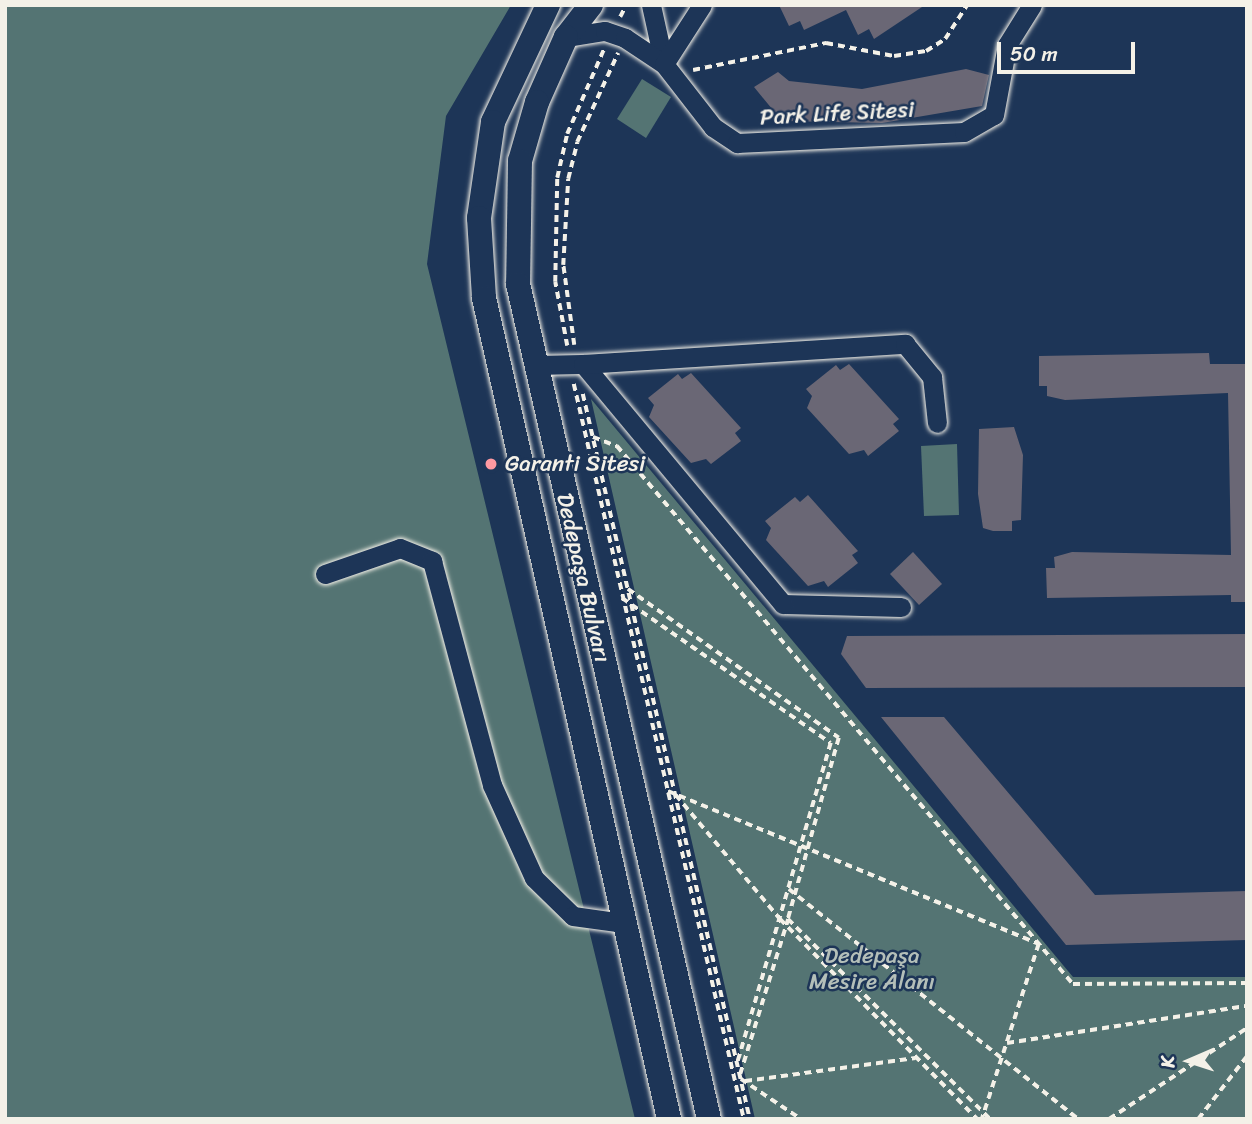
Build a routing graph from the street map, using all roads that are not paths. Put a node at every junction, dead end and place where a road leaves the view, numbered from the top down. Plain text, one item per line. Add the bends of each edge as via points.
1 (548, 5) edge
2 (591, 5) edge
3 (650, 5) edge
4 (702, 5) edge
5 (1032, 5) edge
6 (566, 37) junction
7 (668, 69) junction
8 (577, 363) junction
9 (534, 365) junction
10 (937, 423) dead end
11 (325, 574) dead end
12 (901, 607) dead end
13 (623, 923) junction
14 (669, 1119) edge
15 (709, 1119) edge

1 - 13 main road, Dedepaşa Bulvarı via 493,122 480,255 484,298
2 - 6 main road, Dedepaşa Bulvarı
3 - 7 lane
4 - 7 lane
5 - 7 lane, Park Life Sitesi via 1007,45 994,115 964,132 737,143 713,127
6 - 7 lane via 619,35
6 - 9 main road, Dedepaşa Bulvarı via 537,102 520,161 518,284
8 - 9 lane
8 - 10 lane via 905,344 932,377
8 - 12 lane via 783,604
9 - 15 main road, Dedepaşa Bulvarı
11 - 13 lane via 400,548 432,561 492,785 516,844 534,878 573,916
13 - 14 main road, Dedepaşa Bulvarı

